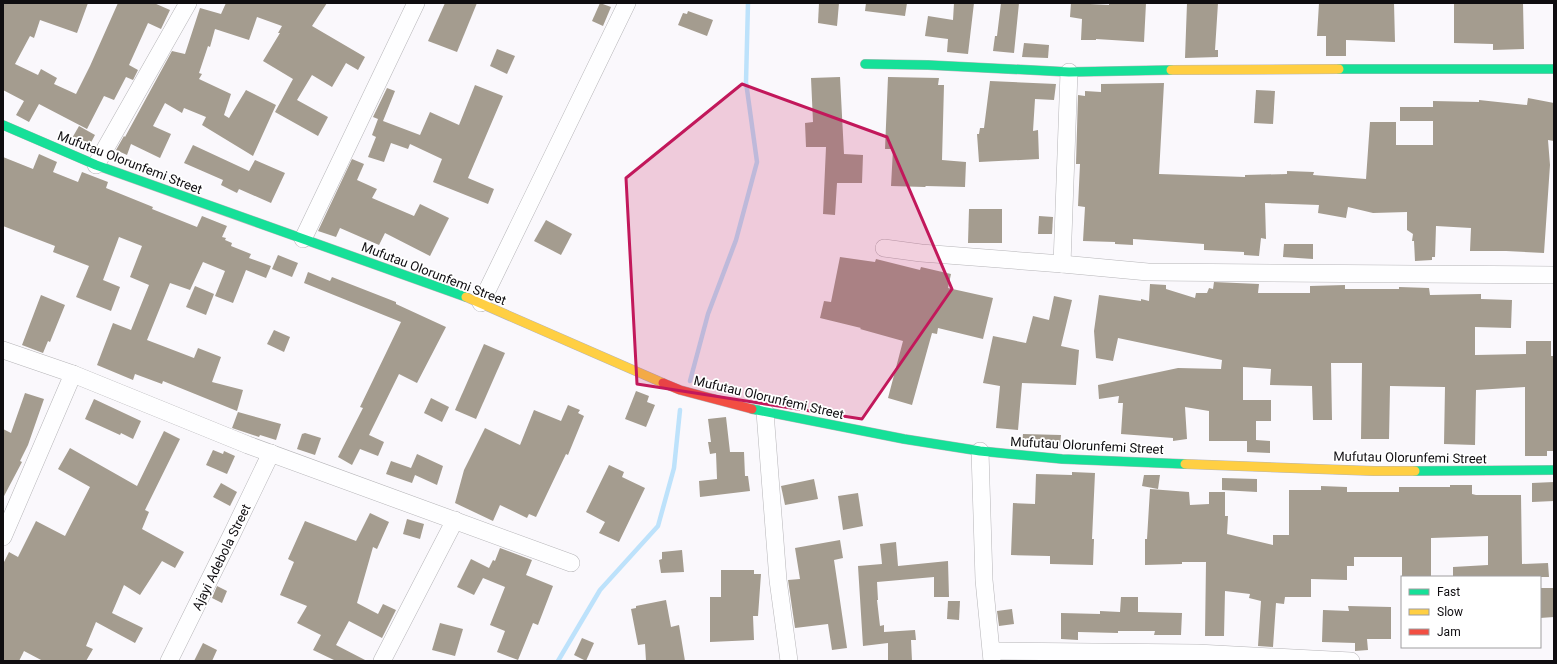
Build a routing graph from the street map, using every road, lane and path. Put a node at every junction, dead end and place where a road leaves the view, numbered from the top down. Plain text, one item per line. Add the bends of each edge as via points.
1 (188, 3) edge
2 (416, 3) edge
3 (627, 3) edge
4 (864, 64) dead end
5 (1554, 69) edge
6 (1069, 72) junction
7 (3, 125) edge
8 (96, 165) junction
9 (303, 239) junction
10 (884, 248) dead end
11 (1062, 264) junction
12 (1554, 275) edge
13 (481, 303) junction
14 (3, 350) edge
15 (73, 374) junction
16 (765, 412) junction
17 (980, 451) junction
18 (271, 453) junction
19 (1554, 470) edge
20 (455, 520) junction
21 (3, 537) edge
22 (571, 563) dead end
23 (992, 656) edge
24 (1198, 657) edge
25 (169, 661) edge
26 (382, 661) edge
27 (789, 661) edge
28 (1351, 661) edge

1 - 8 street
2 - 9 street
3 - 13 street
4 - 6 street
5 - 6 street
6 - 11 street
7 - 8 street, Mufutau Olorunfemi Street
8 - 9 street, Mufutau Olorunfemi Street
9 - 13 street, Mufutau Olorunfemi Street
10 - 11 street via 921,254
11 - 12 street via 1148,272
13 - 16 street, Mufutau Olorunfemi Street via 680,390
14 - 15 street
15 - 18 street
15 - 21 street
16 - 17 street, Mufutau Olorunfemi Street
16 - 27 street via 778,580
17 - 19 street, Mufutau Olorunfemi Street via 1062,459 1374,471
17 - 23 street via 984,580
18 - 20 street
18 - 25 street, Ajayi Adebola Street
20 - 22 street
20 - 26 street
23 - 24 street
24 - 28 street

